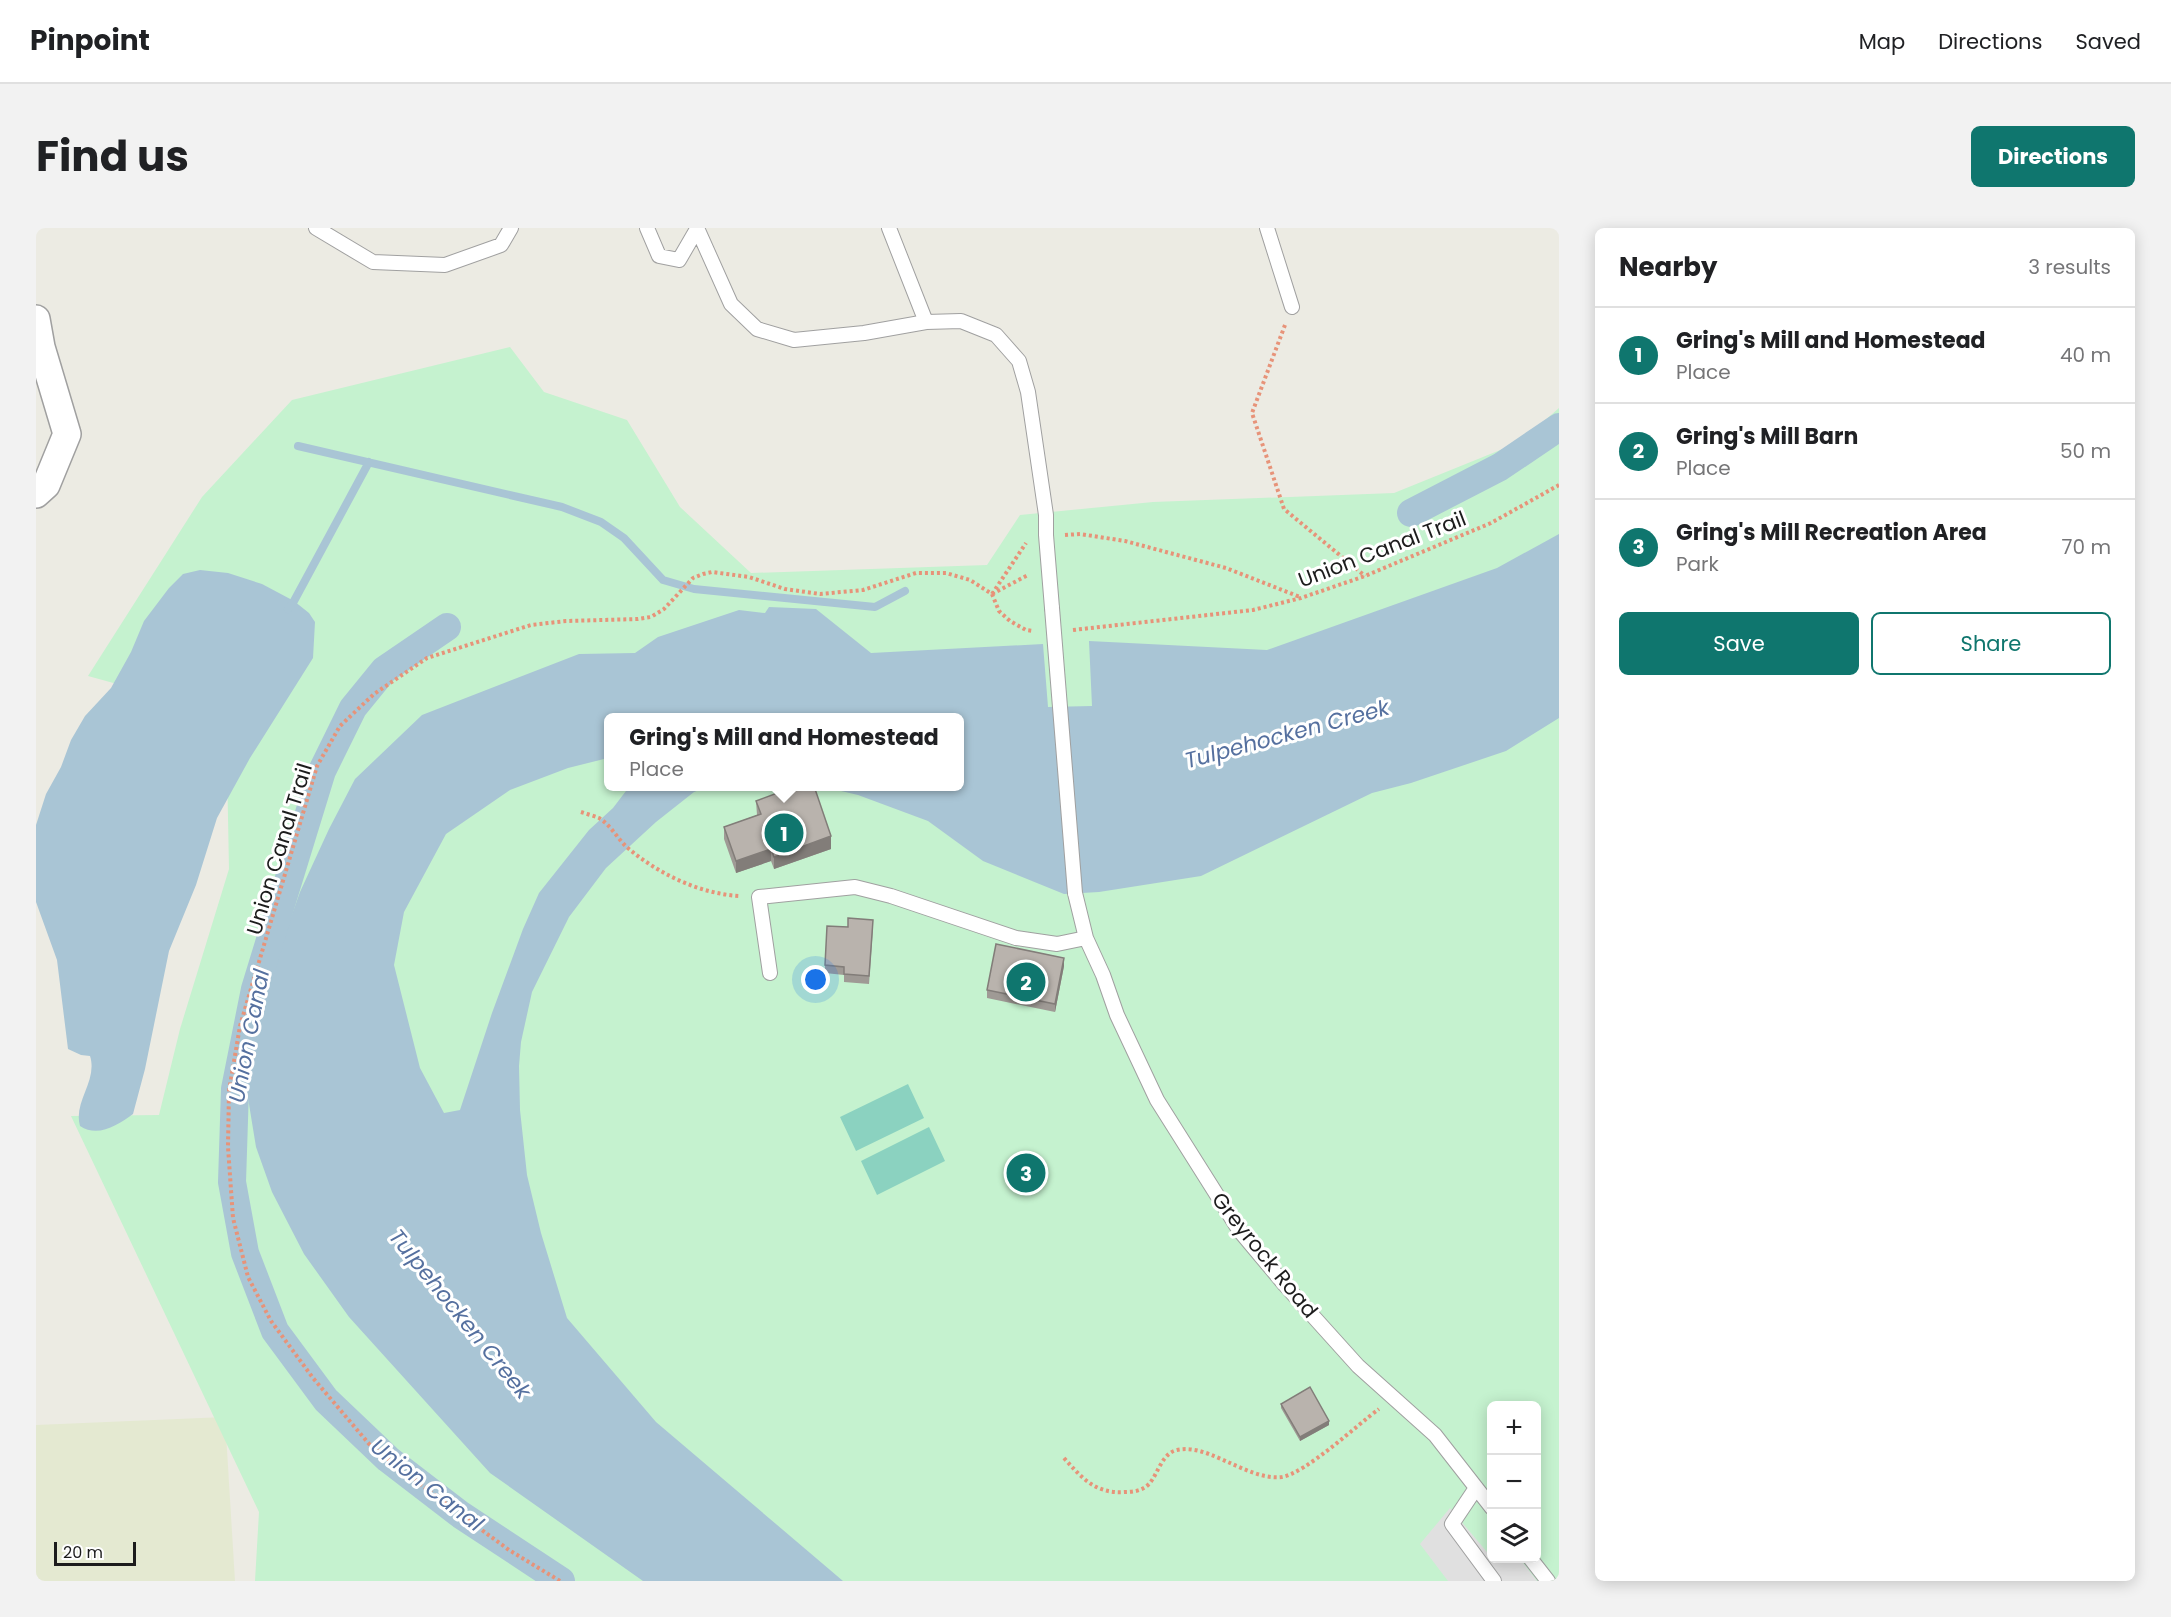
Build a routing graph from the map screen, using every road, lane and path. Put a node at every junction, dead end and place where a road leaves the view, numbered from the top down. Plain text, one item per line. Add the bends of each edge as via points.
1 (316, 228) edge
2 (511, 228) edge
3 (647, 228) edge
4 (697, 228) edge
5 (889, 228) edge
6 (1267, 228) edge
7 (1292, 307) joint
8 (36, 319) edge
9 (926, 322) junction
10 (1559, 485) edge
11 (36, 494) edge
12 (1046, 535) junction
13 (1035, 572) dead end
14 (1365, 576) junction
15 (992, 594) junction
16 (1301, 598) junction
17 (1063, 631) dead end
18 (1043, 632) dead end
19 (581, 812) dead end
20 (759, 897) junction
21 (1086, 938) junction
22 (770, 973) dead end
23 (1393, 1398) junction
24 (1064, 1458) dead end
25 (1476, 1488) junction
26 (1487, 1503) edge
27 (1534, 1563) edge
28 (560, 1581) edge
29 (1494, 1581) edge
30 (1548, 1581) edge

1 - 2 lane via 373,262 446,265 501,245
3 - 4 lane via 659,256 679,260
4 - 9 lane, Greyrock Road via 731,304 757,329 794,340
5 - 9 lane
6 - 7 lane
7 - 14 path via 1252,413 1284,509
8 - 11 street via 67,434 46,485
9 - 12 lane, Greyrock Road via 961,321 996,335 1019,361 1028,392
10 - 14 path, Union Canal Trail via 1491,523
12 - 15 path via 1027,542
12 - 16 path via 1080,534 1125,541 1226,568
12 - 21 lane, Greyrock Road, bridge via 1075,893
13 - 15 path
14 - 16 path, Union Canal Trail
15 - 18 path, Union Canal Trail via 999,611 1010,621 1026,630
15 - 28 path, Union Canal Trail via 970,580 946,573 916,573 863,590 820,594 711,572 693,578 651,617 531,625 427,658 374,694 340,726 317,766 240,1026 229,1091 233,1218 248,1277 271,1322 370,1445 509,1550
16 - 17 path, Union Canal Trail via 1253,610
19 - 20 path via 601,819 628,848 664,872 700,889
20 - 21 lane via 855,887 1016,938 1057,944
20 - 22 lane
21 - 23 lane, Greyrock Road via 1157,1100 1239,1230 1358,1366
23 - 24 path via 1317,1459 1284,1477 1246,1470 1197,1450 1176,1450 1165,1458 1148,1484 1136,1492 1119,1492 1100,1490 1083,1479
23 - 25 lane, Greyrock Road via 1435,1435
25 - 26 lane, Greyrock Road
25 - 29 lane via 1452,1524
27 - 30 lane

